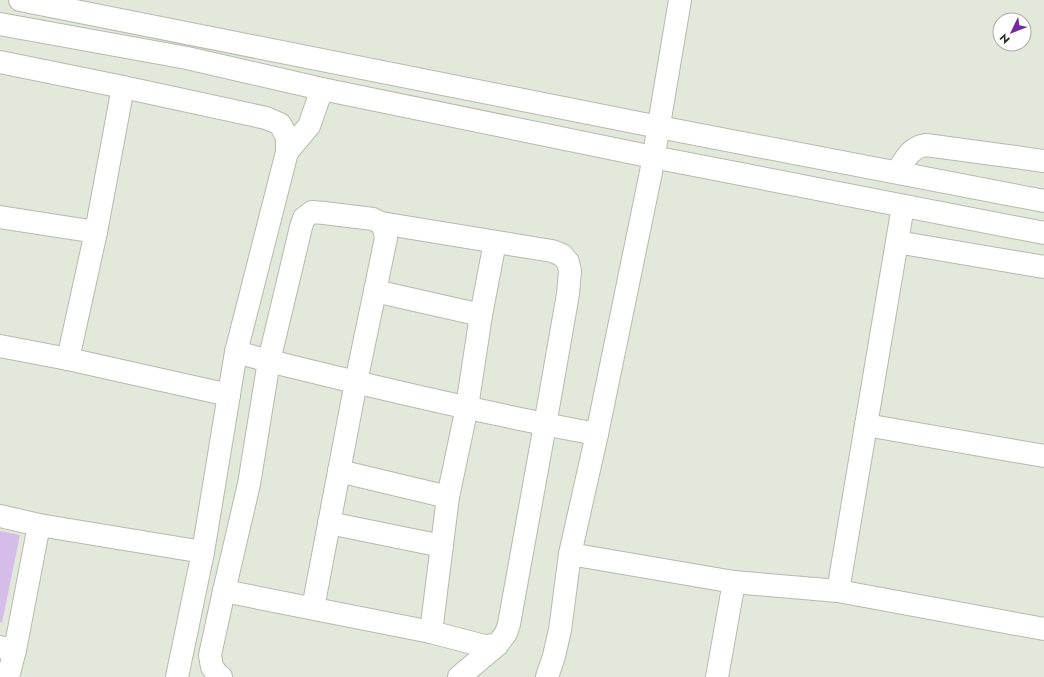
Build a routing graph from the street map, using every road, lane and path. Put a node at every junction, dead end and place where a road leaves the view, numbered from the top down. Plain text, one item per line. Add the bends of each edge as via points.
1 (20, 0) edge
2 (680, 0) edge
3 (0, 24) edge
4 (0, 62) edge
5 (123, 87) junction
6 (322, 90) junction
7 (658, 127) junction
8 (286, 152) junction
9 (653, 157) junction
10 (1044, 161) edge
11 (897, 172) junction
12 (1044, 201) edge
13 (903, 206) junction
14 (0, 218) edge
15 (381, 223) junction
16 (96, 232) junction
17 (1044, 233) edge
18 (495, 242) junction
19 (897, 242) junction
20 (1044, 267) edge
21 (375, 290) junction
22 (481, 315) junction
23 (0, 346) edge
24 (236, 352) junction
25 (68, 359) junction
26 (269, 361) junction
27 (356, 382) junction
28 (229, 395) junction
29 (467, 407) junction
30 (545, 425) junction
31 (866, 425) junction
32 (597, 434) junction
33 (1044, 456) edge
34 (339, 471) junction
35 (448, 497) junction
36 (0, 516) edge
37 (329, 523) junction
38 (39, 525) junction
39 (442, 546) junction
40 (203, 552) junction
41 (570, 554) junction
42 (734, 582) junction
43 (224, 591) junction
44 (838, 591) junction
45 (313, 608) junction
46 (1044, 629) edge
47 (431, 632) junction
48 (497, 645) junction
49 (7, 648) edge
50 (8, 677) edge
51 (177, 677) edge
52 (222, 677) edge
53 (459, 677) edge
54 (547, 677) edge
55 (718, 677) edge

1 - 7 street
2 - 7 street
3 - 6 street via 187,58
4 - 5 street
5 - 8 street via 266,118 280,124 288,137
5 - 16 street
6 - 8 street via 309,126
6 - 9 street
7 - 9 street
7 - 11 street
8 - 24 street
9 - 13 street
9 - 32 street
10 - 11 street via 926,145 912,150
11 - 12 street
13 - 17 street
13 - 19 street
14 - 16 street
15 - 18 street
15 - 21 street via 386,238
15 - 26 street via 373,219 312,212 304,218
16 - 25 street
18 - 22 street
18 - 30 street via 552,251 562,255 568,262 568,294
19 - 20 street
19 - 31 street
21 - 22 street
21 - 27 street
22 - 29 street
23 - 25 street
24 - 26 street
24 - 28 street
25 - 28 street
26 - 27 street
26 - 43 street via 249,484
27 - 29 street
27 - 34 street
28 - 40 street
29 - 30 street
29 - 35 street
30 - 32 street
30 - 48 street via 509,624
31 - 33 street
31 - 44 street
32 - 41 street
34 - 35 street
34 - 37 street
35 - 39 street
36 - 38 street
37 - 39 street
37 - 45 street
38 - 40 street
38 - 49 street
39 - 47 street
40 - 51 street
41 - 42 street
41 - 54 street via 560,630
42 - 44 street
42 - 55 street
43 - 45 street
43 - 52 street via 210,655 212,667
44 - 46 street
45 - 47 street
47 - 48 street via 484,646
48 - 53 street
49 - 50 street

